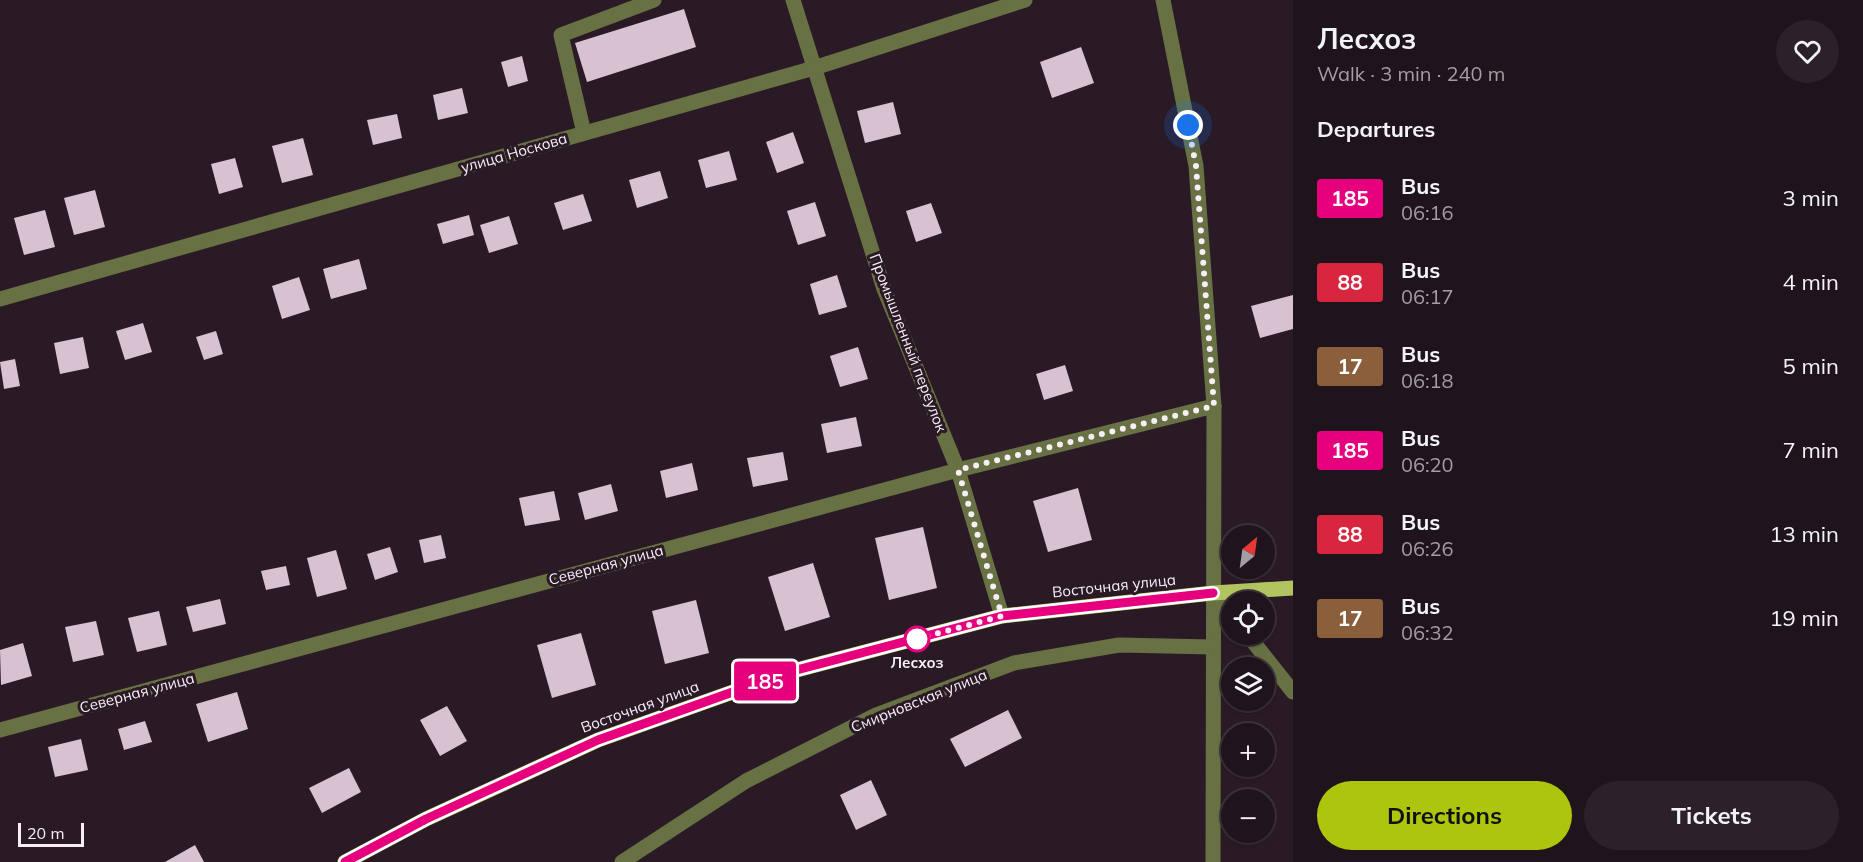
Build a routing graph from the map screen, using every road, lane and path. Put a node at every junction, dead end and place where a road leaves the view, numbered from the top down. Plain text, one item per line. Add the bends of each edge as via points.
1 (654, 0) edge
2 (793, 0) edge
3 (1025, 0) edge
4 (1163, 0) edge
5 (980, 7) edge
6 (814, 68) junction
7 (584, 133) junction
8 (0, 298) edge
9 (1214, 406) junction
10 (958, 470) junction
11 (1293, 588) edge
12 (1213, 593) junction
13 (1221, 603) edge
14 (1002, 616) junction
15 (1256, 645) edge
16 (1213, 647) junction
17 (1293, 692) edge
18 (0, 730) edge
19 (345, 862) edge
20 (622, 862) edge
21 (1213, 862) edge

1 - 7 street via 561,35
2 - 6 street, Промышленный переулок
3 - 5 street, улица Носкова
4 - 9 street via 1196,166
5 - 6 street, улица Носкова
6 - 7 street, улица Носкова
6 - 10 street, Промышленный переулок via 884,290
7 - 8 street, улица Носкова
9 - 10 street, Северная улица
9 - 12 street
10 - 14 street, Промышленный переулок
10 - 18 street, Северная улица
11 - 12 main road, Восточная улица
12 - 13 street
12 - 14 main road, Восточная улица
12 - 16 street
14 - 19 main road, Восточная улица via 789,672 598,740 426,819
15 - 17 street
16 - 20 street, Смирновская улица via 1119,645 1014,663 876,715 746,781
16 - 21 street

